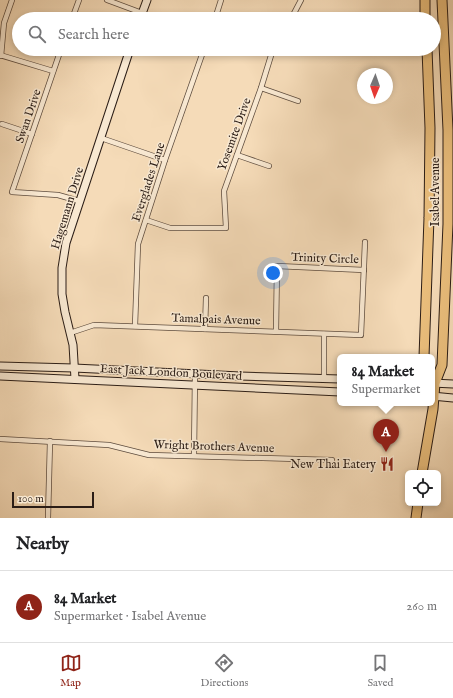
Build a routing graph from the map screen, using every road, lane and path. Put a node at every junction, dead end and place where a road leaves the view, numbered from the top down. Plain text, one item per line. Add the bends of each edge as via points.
1 (12, 0) edge
2 (79, 0) edge
3 (107, 0) edge
4 (147, 0) edge
5 (221, 0) edge
6 (301, 0) edge
7 (425, 0) edge
8 (442, 0) edge
9 (75, 12) edge
10 (132, 12) edge
11 (142, 12) edge
12 (217, 12) edge
13 (295, 12) edge
14 (426, 12) edge
15 (0, 56) edge
16 (58, 56) edge
17 (128, 56) edge
18 (202, 56) edge
19 (271, 56) edge
20 (427, 56) edge
21 (53, 71) junction
22 (261, 88) junction
23 (298, 101) dead end
24 (2, 124) dead end
25 (32, 134) junction
26 (101, 138) junction
27 (237, 155) junction
28 (165, 160) junction
29 (269, 166) dead end
30 (80, 201) junction
31 (146, 220) junction
32 (365, 242) dead end
33 (364, 270) junction
34 (206, 298) dead end
35 (135, 326) junction
36 (205, 328) junction
37 (276, 331) junction
38 (70, 333) junction
39 (324, 334) junction
40 (424, 354) edge
41 (0, 366) edge
42 (74, 368) junction
43 (195, 374) junction
44 (0, 376) edge
45 (435, 377) edge
46 (75, 379) junction
47 (324, 379) junction
48 (337, 379) edge
49 (435, 381) edge
50 (195, 384) junction
51 (453, 384) edge
52 (337, 392) edge
53 (435, 396) edge
54 (453, 398) edge
55 (433, 406) edge
56 (0, 439) edge
57 (50, 441) junction
58 (194, 455) junction
59 (332, 460) dead end
60 (423, 470) edge
61 (418, 506) edge
62 (48, 518) edge
63 (416, 518) edge

1 - 15 street via 4,23
2 - 9 street
3 - 10 street
4 - 11 main road
5 - 12 street
6 - 13 street
7 - 14 highway
8 - 45 highway, Isabel Avenue via 448,130 448,224 442,365
15 - 21 street
16 - 21 street, Swan Drive
17 - 26 main road, Hagemann Drive
18 - 28 street, Everglades Lane
19 - 22 street, Yosemite Drive
20 - 40 highway, Isabel Avenue via 430,128
21 - 25 street, Swan Drive
22 - 23 street
22 - 27 street, Yosemite Drive
24 - 25 street
25 - 30 street, Swan Drive via 12,192 58,195
26 - 28 street
26 - 30 main road, Hagemann Drive
27 - 29 street
27 - 31 street, Yosemite Drive via 224,191 226,228 170,228
28 - 31 street, Everglades Lane
30 - 38 main road, Hagemann Drive via 66,243 62,268 62,294
31 - 35 street, Everglades Lane via 138,244
32 - 33 street
33 - 37 street, Trinity Circle via 277,266
33 - 39 street, Tamalpais Avenue via 361,335
34 - 36 street
35 - 36 street, Tamalpais Avenue
35 - 38 street, Tamalpais Avenue via 94,325
36 - 37 street, Tamalpais Avenue
37 - 39 street, Tamalpais Avenue
38 - 42 main road, Hagemann Drive via 74,345
39 - 47 street
41 - 42 main road, East Jack London Boulevard
42 - 43 main road, East Jack London Boulevard
42 - 46 main road, Hagemann Drive
43 - 47 main road, East Jack London Boulevard
43 - 50 street
44 - 46 main road, East Jack London Boulevard
46 - 50 main road, East Jack London Boulevard
47 - 48 main road, East Jack London Boulevard
49 - 51 main road
50 - 52 main road, East Jack London Boulevard
50 - 58 street
53 - 54 main road
55 - 60 highway, Isabel Avenue
56 - 57 street, Wright Brothers Avenue
57 - 58 street, Wright Brothers Avenue via 109,445 149,455
57 - 62 street
58 - 59 street, Wright Brothers Avenue
61 - 63 highway

